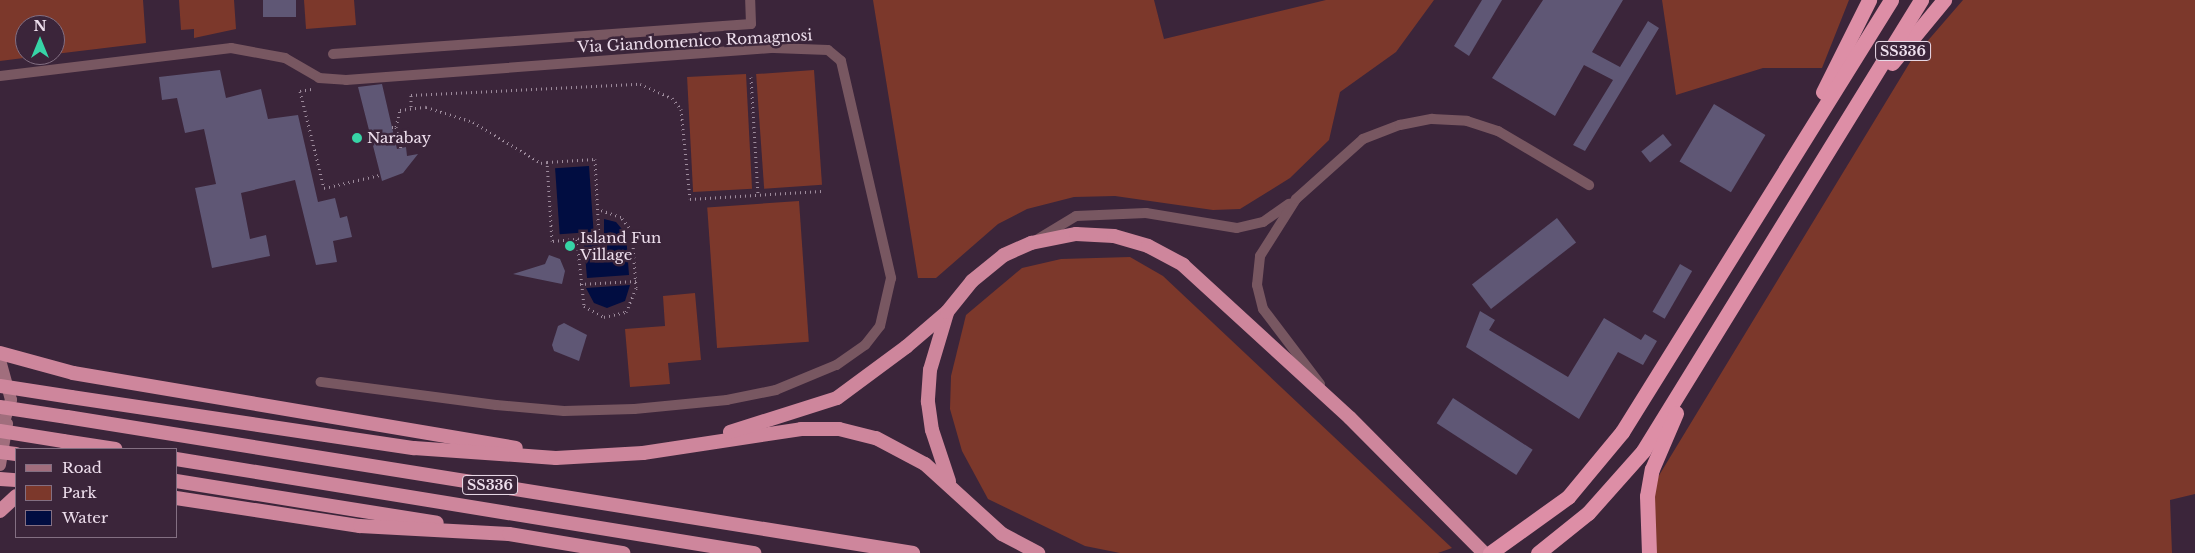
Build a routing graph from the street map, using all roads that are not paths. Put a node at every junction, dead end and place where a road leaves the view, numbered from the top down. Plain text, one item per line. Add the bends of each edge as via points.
1 (750, 0) edge
2 (1869, 0) edge
3 (1891, 0) edge
4 (1921, 0) edge
5 (1944, 0) edge
6 (333, 54) dead end
7 (0, 76) edge
8 (1861, 101) junction
9 (1783, 175) junction
10 (1589, 185) dead end
11 (1296, 199) junction
12 (1031, 243) junction
13 (947, 312) junction
14 (0, 353) edge
15 (0, 360) edge
16 (1691, 377) junction
17 (321, 382) dead end
18 (0, 386) edge
19 (4, 412) edge
20 (1350, 418) junction
21 (0, 432) edge
22 (109, 448) edge
23 (677, 448) junction
24 (0, 452) edge
25 (15, 454) edge
26 (556, 458) junction
27 (178, 459) edge
28 (0, 465) edge
29 (0, 478) edge
30 (15, 480) edge
31 (178, 481) edge
32 (950, 482) junction
33 (15, 497) edge
34 (178, 498) edge
35 (0, 511) edge
36 (509, 534) junction
37 (583, 546) junction
38 (602, 553) edge
39 (623, 553) edge
40 (754, 553) edge
41 (913, 553) edge
42 (1038, 553) edge
43 (1484, 553) edge
44 (1490, 553) edge
45 (1538, 553) edge
46 (1649, 553) edge

1 - 6 lane via 751,24
2 - 9 highway
3 - 9 highway
4 - 8 highway, SS336
5 - 8 highway, SS336
7 - 17 lane, Via Giandomenico Romagnosi via 231,48 263,51 325,78 774,48 828,50 841,61 891,278 880,326 865,345 799,383 727,400 564,411
8 - 16 highway
9 - 44 highway via 1622,432 1568,497
10 - 11 lane via 1498,131 1467,121 1432,119 1363,139
11 - 12 lane via 1263,222 1237,228 1146,213 1076,216
11 - 20 lane via 1260,256 1257,285 1263,309
12 - 13 highway via 1004,255 972,281
12 - 20 highway via 1076,234 1114,236 1148,246 1183,265
13 - 23 highway via 877,372 837,398 797,414
13 - 32 highway via 930,370 928,402 932,430
14 - 26 highway via 73,373
15 - 19 main road via 9,382
16 - 45 highway via 1615,485 1588,514
16 - 46 highway via 1652,469 1645,519
18 - 26 highway, bridge via 414,448
19 - 21 main road
19 - 28 main road
19 - 41 highway, SS336, bridge via 67,418
20 - 43 highway
21 - 22 highway, bridge
23 - 26 highway
23 - 32 highway via 801,429 839,430 876,438
24 - 25 highway, bridge
27 - 40 highway, SS336
29 - 30 highway
31 - 36 highway
32 - 42 highway via 1002,534
33 - 35 highway
34 - 36 highway via 360,526
36 - 37 highway
37 - 38 lane
37 - 39 highway

